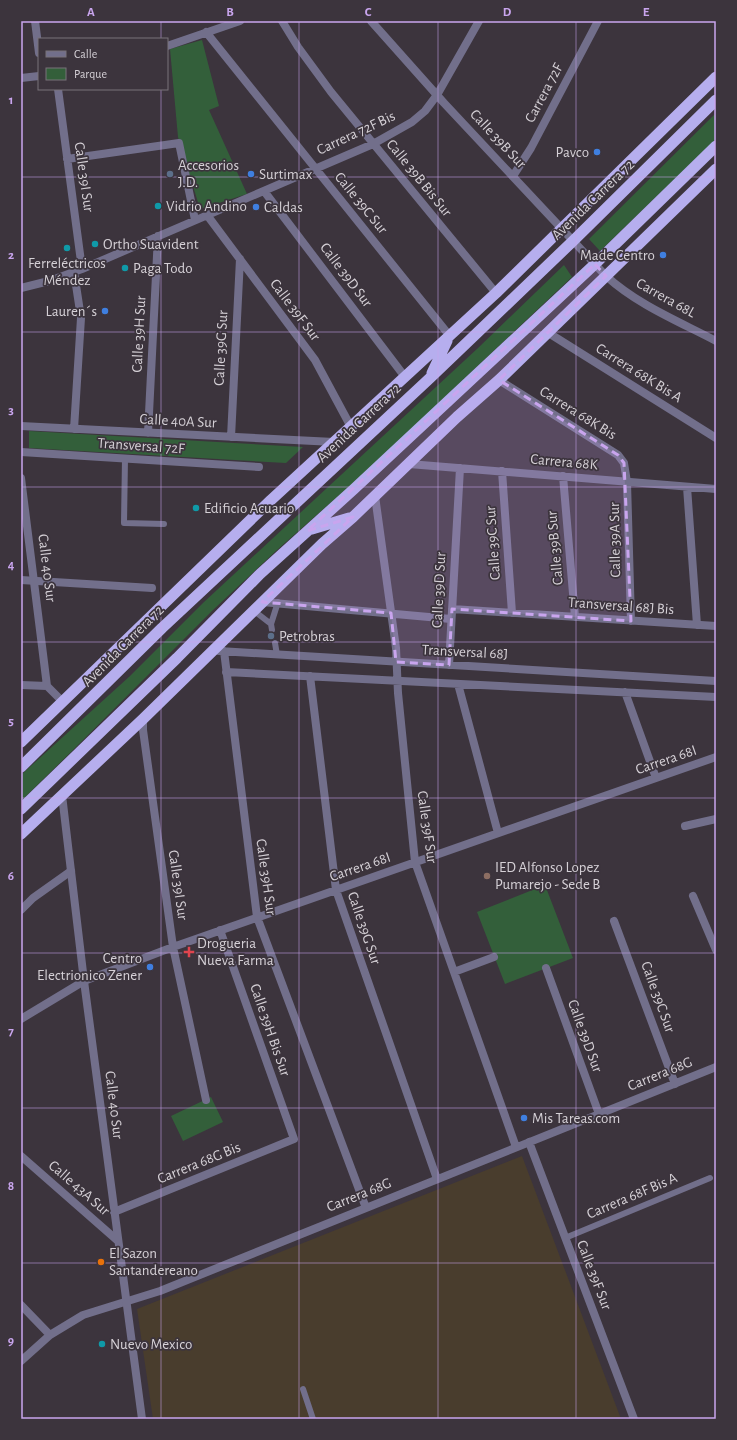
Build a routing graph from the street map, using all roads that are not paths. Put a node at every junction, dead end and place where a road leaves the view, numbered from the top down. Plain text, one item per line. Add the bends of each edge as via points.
1 (35, 21) edge
2 (238, 21) edge
3 (282, 21) edge
4 (371, 21) edge
5 (479, 21) edge
6 (598, 21) edge
7 (206, 32) junction
8 (38, 45) edge
9 (168, 46) edge
10 (38, 76) edge
11 (716, 77) edge
12 (21, 78) edge
13 (58, 90) edge
14 (437, 95) junction
15 (716, 100) edge
16 (373, 144) junction
17 (716, 146) edge
18 (67, 159) junction
19 (315, 168) junction
20 (716, 169) edge
21 (513, 176) junction
22 (264, 191) junction
23 (207, 215) junction
24 (195, 220) junction
25 (562, 229) junction
26 (158, 236) junction
27 (573, 241) junction
28 (240, 259) junction
29 (595, 264) junction
30 (78, 270) junction
31 (606, 276) junction
32 (21, 288) edge
33 (496, 293) junction
34 (547, 332) junction
35 (449, 335) junction
36 (716, 341) edge
37 (405, 377) junction
38 (430, 378) junction
39 (499, 380) junction
40 (21, 426) edge
41 (351, 427) junction
42 (74, 429) junction
43 (148, 433) junction
44 (231, 437) junction
45 (716, 438) edge
46 (334, 442) junction
47 (21, 452) edge
48 (125, 458) junction
49 (409, 464) junction
50 (259, 468) dead end
51 (460, 468) junction
52 (502, 471) junction
53 (563, 476) junction
54 (21, 478) edge
55 (627, 482) junction
56 (687, 487) junction
57 (716, 489) edge
58 (375, 496) junction
59 (353, 517) junction
60 (164, 524) dead end
61 (307, 531) junction
62 (21, 580) edge
63 (34, 580) junction
64 (152, 588) dead end
65 (262, 602) junction
66 (278, 602) junction
67 (452, 609) junction
68 (253, 610) junction
69 (391, 613) junction
70 (512, 613) junction
71 (575, 617) junction
72 (451, 619) junction
73 (631, 621) junction
74 (697, 625) junction
75 (716, 626) edge
76 (275, 643) dead end
77 (212, 651) junction
78 (224, 652) junction
79 (277, 655) junction
80 (396, 662) junction
81 (449, 665) junction
82 (226, 672) junction
83 (310, 676) junction
84 (397, 681) junction
85 (716, 681) edge
86 (458, 684) junction
87 (21, 685) edge
88 (47, 686) junction
89 (625, 692) junction
90 (716, 697) edge
91 (63, 702) junction
92 (143, 719) junction
93 (21, 742) edge
94 (716, 757) edge
95 (21, 767) edge
96 (656, 778) junction
97 (62, 795) junction
98 (21, 809) edge
99 (716, 819) edge
100 (685, 826) dead end
101 (498, 833) junction
102 (21, 834) edge
103 (415, 862) junction
104 (72, 871) junction
105 (336, 890) junction
106 (693, 896) dead end
107 (21, 910) edge
108 (256, 918) junction
109 (614, 921) dead end
110 (220, 930) junction
111 (173, 947) junction
112 (716, 950) edge
113 (494, 957) dead end
114 (546, 968) dead end
115 (454, 972) junction
116 (84, 981) junction
117 (21, 1019) edge
118 (716, 1067) edge
119 (675, 1084) junction
120 (206, 1100) dead end
121 (599, 1114) junction
122 (294, 1139) joint
123 (529, 1142) junction
124 (516, 1147) junction
125 (21, 1156) edge
126 (710, 1178) dead end
127 (437, 1179) junction
128 (366, 1208) junction
129 (114, 1212) junction
130 (565, 1238) junction
131 (118, 1242) junction
132 (126, 1301) junction
133 (21, 1305) edge
134 (50, 1335) junction
135 (21, 1361) edge
136 (303, 1389) dead end
137 (142, 1419) edge
138 (313, 1419) edge
139 (634, 1419) edge

1 - 8 street
2 - 7 street
3 - 16 street, Calle 39B Bis Sur via 317,75
4 - 14 street, Calle 39B Sur
5 - 14 street, Carrera 72F Bis
6 - 21 street, Carrera 72F via 531,148
7 - 9 street
7 - 19 street, Calle 39C Sur
10 - 12 street
11 - 25 highway, Avenida Carrera 72
13 - 18 street, Calle 39I Sur
14 - 16 street, Carrera 72F Bis via 426,111 412,122
14 - 21 street, Calle 39B Sur
15 - 27 highway, Avenida Carrera 72
16 - 19 street, Carrera 72F Bis
16 - 33 street, Calle 39B Bis Sur
17 - 29 highway
18 - 24 street via 179,144
18 - 30 street, Calle 39I Sur
19 - 22 street, Carrera 72F Bis
19 - 35 street, Calle 39C Sur
20 - 31 highway
21 - 25 street, Calle 39B Sur
22 - 23 street, Carrera 72F Bis
22 - 37 street, Calle 39D Sur
23 - 24 street, Carrera 72F Bis
23 - 28 street, Calle 39F Sur
24 - 26 street, Carrera 72F Bis
25 - 27 street, Calle 39B Sur
25 - 33 highway, Avenida Carrera 72
26 - 30 street, Carrera 72F Bis
26 - 43 street, Calle 39H Sur
27 - 29 street, Calle 39B Sur
27 - 38 highway, Avenida Carrera 72
28 - 41 street, Calle 39F Sur via 315,360
28 - 44 street, Calle 39G Sur
29 - 31 street, Calle 39B Sur
29 - 61 highway
30 - 32 street, Carrera 72F Bis
30 - 42 street, Calle 39I Sur via 81,318
31 - 34 highway
31 - 36 street, Carrera 68L via 640,302
33 - 35 highway, Avenida Carrera 72
34 - 39 highway
34 - 45 street, Carrera 68K Bis A
35 - 37 highway, Avenida Carrera 72
35 - 38 highway
37 - 41 highway, Avenida Carrera 72
38 - 95 highway, Avenida Carrera 72 via 206,586
39 - 49 highway
39 - 55 street, Carrera 68K Bis via 618,455 624,463
40 - 42 street, Calle 40A Sur
41 - 46 highway, Avenida Carrera 72
42 - 43 street, Calle 40A Sur
43 - 44 street, Calle 40A Sur
44 - 46 street, Calle 40A Sur
46 - 91 highway, Avenida Carrera 72
47 - 48 street, Transversal 72F
48 - 50 street, Transversal 72F
48 - 60 lane via 124,523
49 - 51 street, Carrera 68K
49 - 58 highway
51 - 52 street, Carrera 68K
51 - 67 street, Calle 39D Sur
52 - 53 street, Carrera 68K
52 - 70 street, Calle 39C Sur
53 - 55 street, Carrera 68K
53 - 71 street, Calle 39B Sur
54 - 63 street, Calle 40 Sur
55 - 56 street, Carrera 68K
55 - 73 street, Calle 39A Sur
56 - 57 street, Carrera 68K
56 - 74 street
58 - 59 highway
58 - 69 street, Calle 39F Sur
59 - 61 highway
59 - 65 highway
61 - 98 highway
62 - 63 street
63 - 64 street
63 - 88 street, Calle 40 Sur
65 - 66 street
65 - 68 highway
66 - 68 lane via 272,627
66 - 69 street
67 - 70 street, Transversal 68J Bis
67 - 72 street, Calle 39D Sur
68 - 77 highway
69 - 72 street
69 - 80 street, Calle 39F Sur
70 - 71 street, Transversal 68J Bis
71 - 73 street, Transversal 68J Bis
72 - 81 street, Calle 39D Sur
73 - 74 street, Transversal 68J Bis
74 - 75 street, Transversal 68J Bis
76 - 79 lane
77 - 78 street, Transversal 68J
77 - 92 highway
78 - 79 street, Transversal 68J
78 - 82 street, Calle 39H Sur
79 - 80 street, Transversal 68J
80 - 81 street, Transversal 68J
80 - 84 street, Calle 39F Sur
81 - 85 street, Transversal 68J
82 - 83 street
82 - 108 street, Calle 39H Sur
83 - 84 street
83 - 105 street, Calle 39G Sur
84 - 86 street
84 - 103 street, Calle 39F Sur
86 - 89 street
86 - 101 street
87 - 88 street
88 - 91 street
89 - 90 street
89 - 96 street
91 - 93 highway, Avenida Carrera 72
92 - 97 highway
92 - 111 street, Calle 39I Sur
94 - 96 street, Carrera 68I
96 - 101 street, Carrera 68I
97 - 102 highway
97 - 104 street, Calle 40 Sur
99 - 100 street
101 - 103 street, Carrera 68I
103 - 105 street, Carrera 68I
103 - 115 street, Calle 39F Sur
104 - 107 street via 33,898
104 - 116 street, Calle 40 Sur
105 - 108 street, Carrera 68I
105 - 127 street, Calle 39G Sur
106 - 112 street
108 - 110 street, Carrera 68I
108 - 128 street, Calle 39H Sur
109 - 119 street, Calle 39C Sur
110 - 111 street, Carrera 68I
110 - 122 street, Calle 39H Bis Sur
111 - 116 street, Carrera 68I
111 - 120 street, Calle 39I Sur
113 - 115 street
114 - 121 street, Calle 39D Sur
115 - 124 street, Calle 39F Sur
116 - 117 street, Carrera 68I
116 - 129 street, Calle 40 Sur
118 - 119 street, Carrera 68G
119 - 121 street, Carrera 68G
121 - 123 street, Carrera 68G
122 - 129 street, Carrera 68G Bis
123 - 124 street, Carrera 68G
123 - 130 street, Calle 39F Sur
124 - 127 street, Carrera 68G
125 - 131 street, Calle 43A Sur
126 - 130 lane, Carrera 68F Bis A
127 - 128 street, Carrera 68G
128 - 132 street, Carrera 68G via 160,1291
129 - 131 street, Calle 40 Sur
130 - 139 street, Calle 39F Sur
131 - 132 street, Calle 40 Sur
132 - 134 street, Carrera 68G via 83,1315
132 - 137 street, Calle 40 Sur
133 - 134 street
134 - 135 street, Carrera 68G
136 - 138 lane

